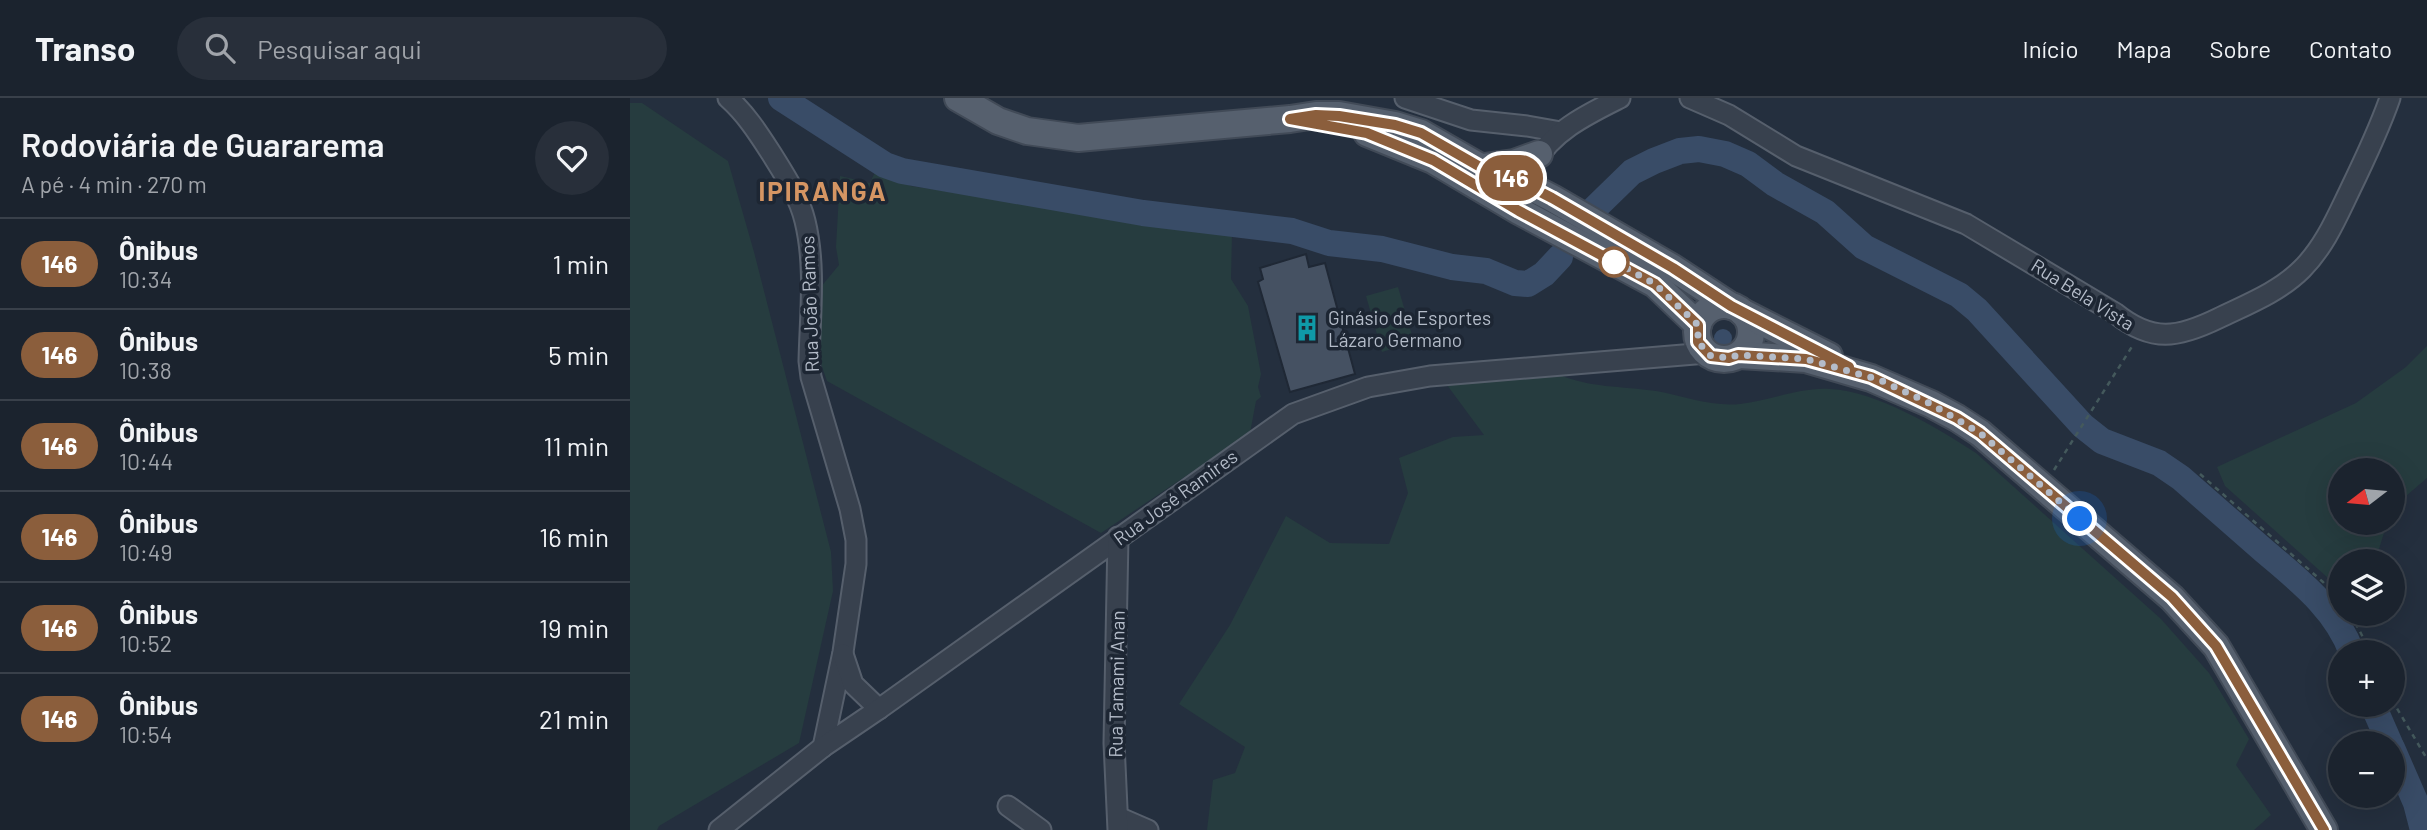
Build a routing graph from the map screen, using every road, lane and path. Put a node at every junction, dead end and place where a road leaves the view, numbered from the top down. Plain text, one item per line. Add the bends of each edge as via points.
1 (728, 98) edge
2 (958, 98) edge
3 (1405, 98) edge
4 (1620, 98) edge
5 (1690, 98) edge
6 (2390, 98) edge
7 (1290, 119) junction
8 (1548, 144) junction
9 (1482, 168) junction
10 (1523, 183) junction
11 (1552, 198) junction
12 (1519, 211) junction
13 (1737, 309) junction
14 (1698, 325) junction
15 (2143, 331) junction
16 (1707, 353) junction
17 (1738, 355) junction
18 (1871, 377) junction
19 (2200, 474) dead end
20 (2043, 487) junction
21 (1118, 537) junction
22 (2328, 588) edge
23 (843, 653) junction
24 (879, 709) junction
25 (2402, 717) edge
26 (822, 747) junction
27 (2427, 759) edge
28 (1007, 806) dead end
29 (1118, 824) edge
30 (719, 830) edge
31 (1041, 830) edge
32 (1148, 830) edge
33 (2324, 830) edge

1 - 23 street, Rua João Ramos via 743,111 770,151 805,219 811,260 811,377 856,540
2 - 7 main road via 1027,131 1078,138
3 - 8 street via 1471,120 1527,126
4 - 8 street
5 - 15 street, Rua Bela Vista via 1730,115 1797,156 1966,224
6 - 15 street, Rua Bela Vista via 2378,134 2326,240 2301,270 2280,287 2200,328 2174,335
7 - 9 main road via 1339,116 1395,125 1421,133
7 - 12 main road via 1367,133 1411,149
8 - 9 main road via 1514,163
8 - 10 street
8 - 11 main road via 1544,177
9 - 10 main road
10 - 11 main road
10 - 12 street
11 - 13 main road
12 - 14 main road via 1655,284
13 - 14 main road via 1710,308
13 - 17 main road via 1749,326 1750,339
13 - 18 main road
14 - 16 main road via 1698,342
15 - 20 path
16 - 17 main road via 1720,358
16 - 21 street, Rua José Ramires via 1430,376 1368,387 1293,414
17 - 18 main road via 1806,359
18 - 20 main road via 1957,418
19 - 22 path
20 - 33 main road via 2172,597 2216,646
21 - 24 street, Rua José Ramires
21 - 29 street, Rua Tamami Anan via 1114,743
23 - 24 street, Rua João Ramos via 853,684
23 - 26 street, Rua João Ramos
24 - 26 street, Rua José Ramires
25 - 27 path
26 - 30 street, Rua José Ramires
28 - 31 street
29 - 32 street

